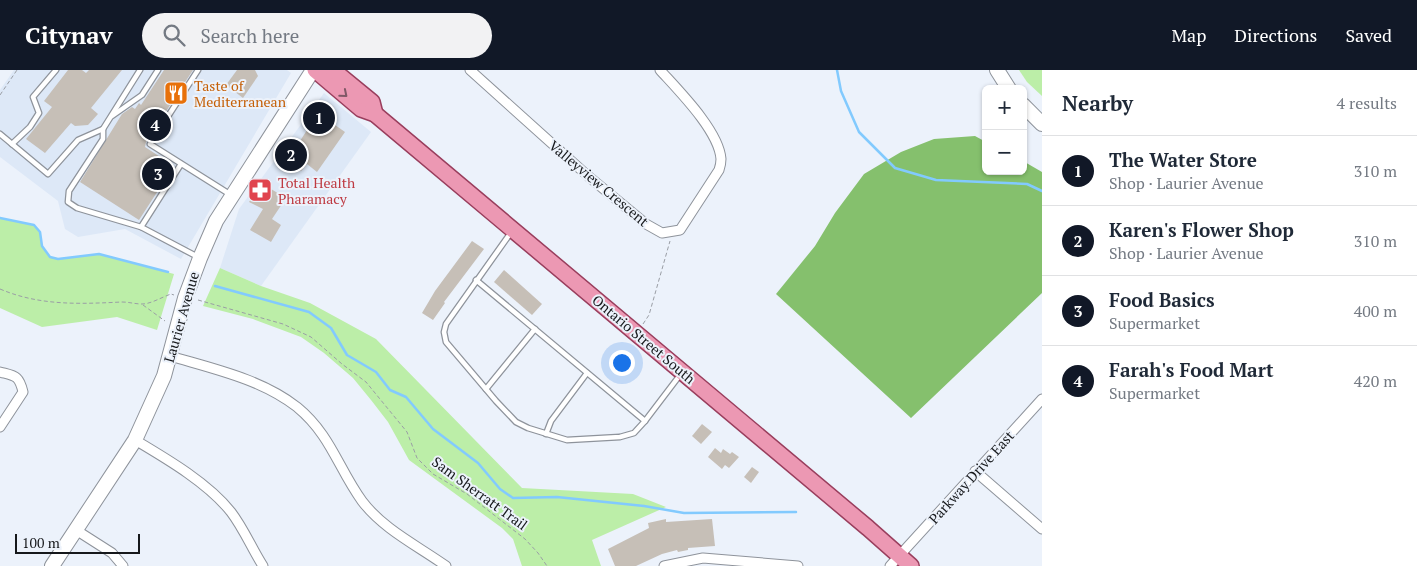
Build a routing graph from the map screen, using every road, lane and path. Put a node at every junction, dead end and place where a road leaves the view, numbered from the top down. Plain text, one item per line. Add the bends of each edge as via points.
1 (17, 70) edge
2 (56, 70) edge
3 (140, 70) edge
4 (158, 70) edge
5 (198, 70) edge
6 (314, 70) edge
7 (333, 70) edge
8 (470, 70) edge
9 (660, 70) edge
10 (997, 70) edge
11 (1006, 85) edge
12 (0, 95) edge
13 (1027, 109) edge
14 (375, 114) junction
15 (112, 117) junction
16 (1042, 124) edge
17 (103, 129) junction
18 (0, 134) edge
19 (12, 144) junction
20 (181, 164) junction
21 (232, 195) junction
22 (141, 227) junction
23 (513, 230) junction
24 (673, 232) junction
25 (200, 258) junction
26 (476, 280) junction
27 (0, 289) edge
28 (185, 298) junction
29 (143, 304) junction
30 (165, 321) dead end
31 (535, 329) junction
32 (636, 333) junction
33 (170, 356) junction
34 (0, 372) edge
35 (682, 372) junction
36 (587, 373) junction
37 (486, 389) junction
38 (1042, 399) edge
39 (645, 421) junction
40 (0, 427) edge
41 (546, 434) junction
42 (135, 440) junction
43 (975, 471) junction
44 (1042, 528) edge
45 (76, 530) junction
46 (895, 561) edge
47 (738, 563) edge
48 (681, 564) edge
49 (52, 566) edge
50 (123, 566) edge
51 (263, 566) edge
52 (446, 566) edge
53 (547, 566) edge
54 (664, 566) edge
55 (798, 566) edge
56 (911, 566) edge

1 - 12 path
2 - 19 lane via 33,97 39,114
3 - 15 lane
4 - 15 lane via 142,95
5 - 20 lane via 150,144
6 -> 14 main road, Ontario Street South via 361,109
6 - 21 street, Laurier Avenue
7 - 14 main road, Ontario Street South via 372,102
8 - 24 street, Valleyview Crescent via 646,224 662,233
9 - 24 street via 691,104 710,132 721,160 719,170 680,230
10 - 11 street
13 - 16 street
14 - 23 main road, Ontario Street South
15 - 17 lane
17 - 19 lane via 78,140 48,174
17 - 22 lane via 103,139 69,192 68,202
18 - 19 lane
20 - 21 lane
20 - 22 lane
21 - 25 street, Laurier Avenue
22 - 25 lane
23 - 26 lane
23 - 32 main road, Ontario Street South
24 - 32 path via 649,315
25 - 28 street, Laurier Avenue
26 - 31 lane
26 - 37 lane via 444,332 446,342
27 - 29 path via 16,296 48,302
28 - 29 path, Sam Sherratt Trail via 171,294
28 - 33 street, Laurier Avenue
28 - 53 path, Sam Sherratt Trail via 283,324 311,336 366,382 407,432 417,458 433,474 467,494 526,538
29 - 30 path
31 - 36 lane
31 - 37 lane
32 - 35 main road, Ontario Street South
33 - 42 street, Laurier Avenue
33 - 52 street via 260,385 299,409 330,444 363,502 382,522
34 - 40 street via 18,379 22,392
35 - 39 lane
35 - 46 main road, Ontario Street South
36 - 39 lane
36 - 41 lane via 551,422
37 - 41 lane via 516,422
38 - 43 street, Parkway Drive East
39 - 41 lane via 634,433 620,437 567,440
42 - 45 street, Laurier Avenue
42 - 51 street via 218,498 243,530
43 - 44 street
43 - 46 street, Parkway Drive East
45 - 49 street, Laurier Avenue
45 - 50 street via 112,553
46 - 56 main road, Ontario Street South
47 - 48 street via 703,558
47 - 55 street
48 - 54 street

